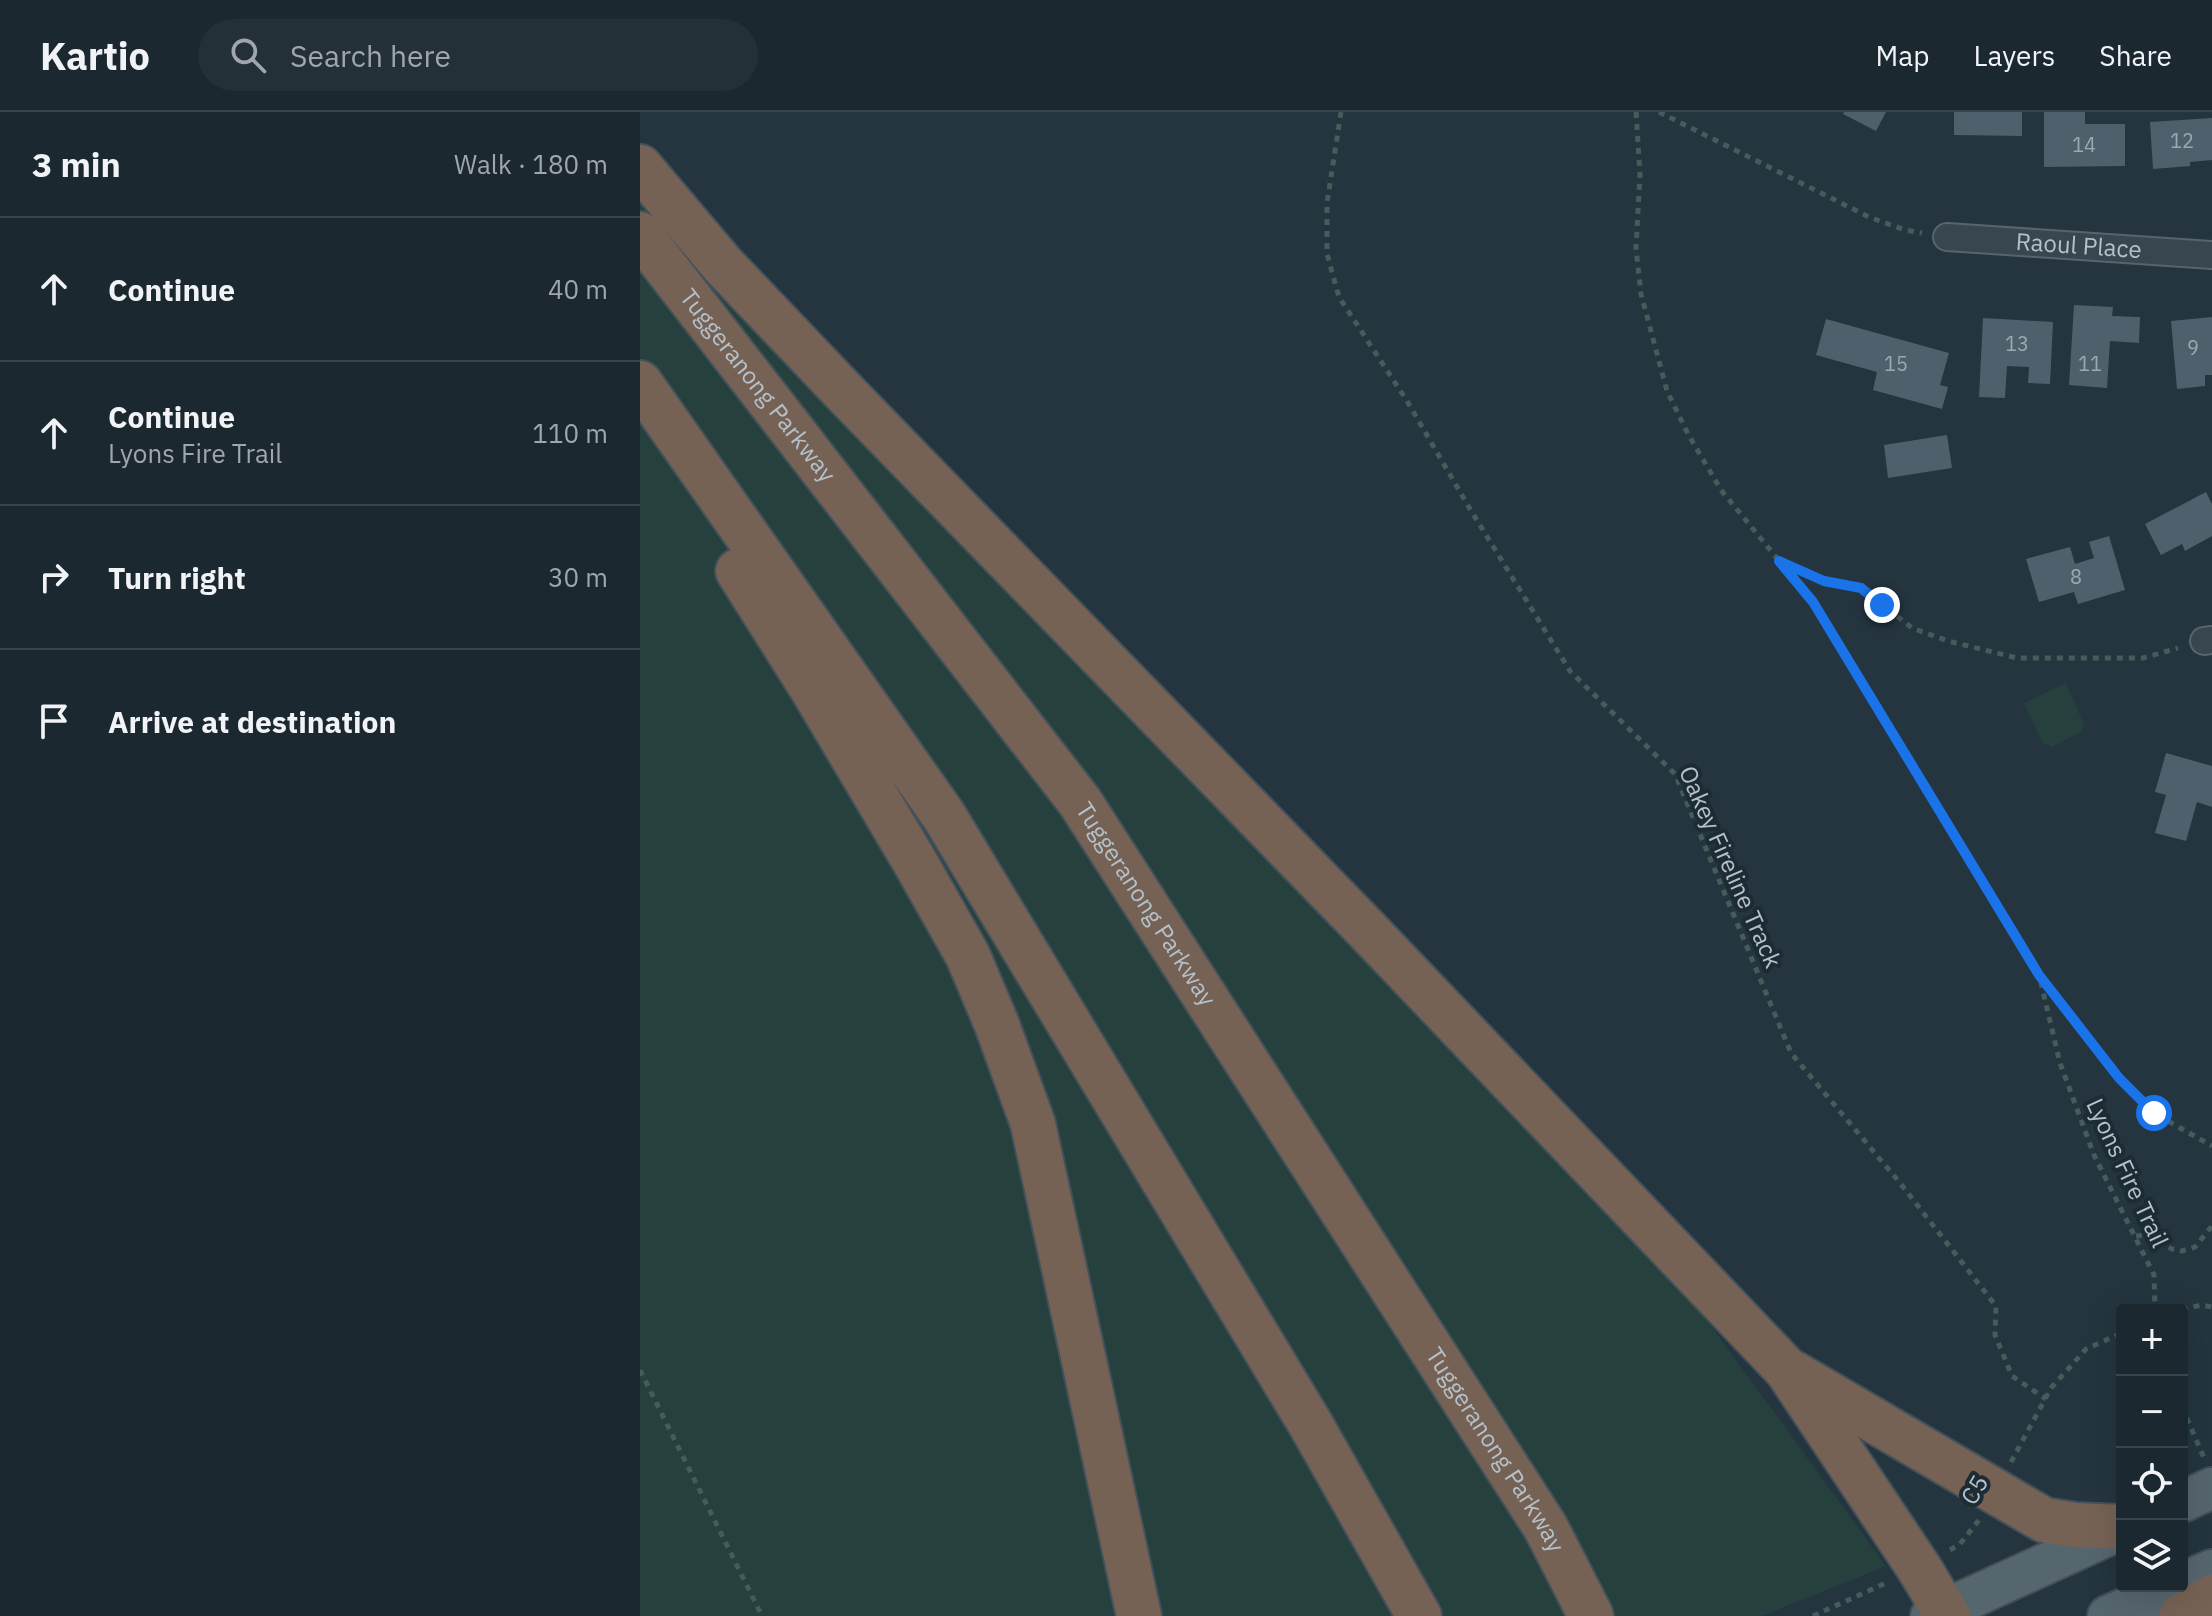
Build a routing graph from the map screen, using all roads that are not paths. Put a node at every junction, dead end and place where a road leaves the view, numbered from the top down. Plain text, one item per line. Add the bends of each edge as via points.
1 (640, 167) edge
2 (640, 234) edge
3 (1947, 237) road end
4 (2212, 255) edge
5 (640, 383) edge
6 (640, 417) edge
7 (1787, 1370) junction
8 (2208, 1473) edge
9 (2188, 1495) edge
10 (2116, 1528) edge
11 (2116, 1531) edge
12 (2212, 1570) edge
13 (2188, 1580) edge
14 (2162, 1592) edge
15 (2212, 1597) edge
16 (1941, 1614) edge
17 (1139, 1616) edge
18 (1419, 1616) edge
19 (1591, 1616) edge
20 (2108, 1616) edge
21 (2181, 1616) edge

1 - 7 highway via 722,264 837,385
2 - 19 highway, Tuggeranong Parkway via 1080,802 1546,1528
3 - 4 street, Raoul Place
5 - 18 highway via 944,816 1311,1425
6 - 17 highway via 813,690 980,983 1033,1124
7 - 10 highway via 2044,1520
7 - 16 highway via 1919,1568
8 - 9 main road
11 - 16 main road
12 - 13 main road
14 - 20 main road
15 - 21 highway

